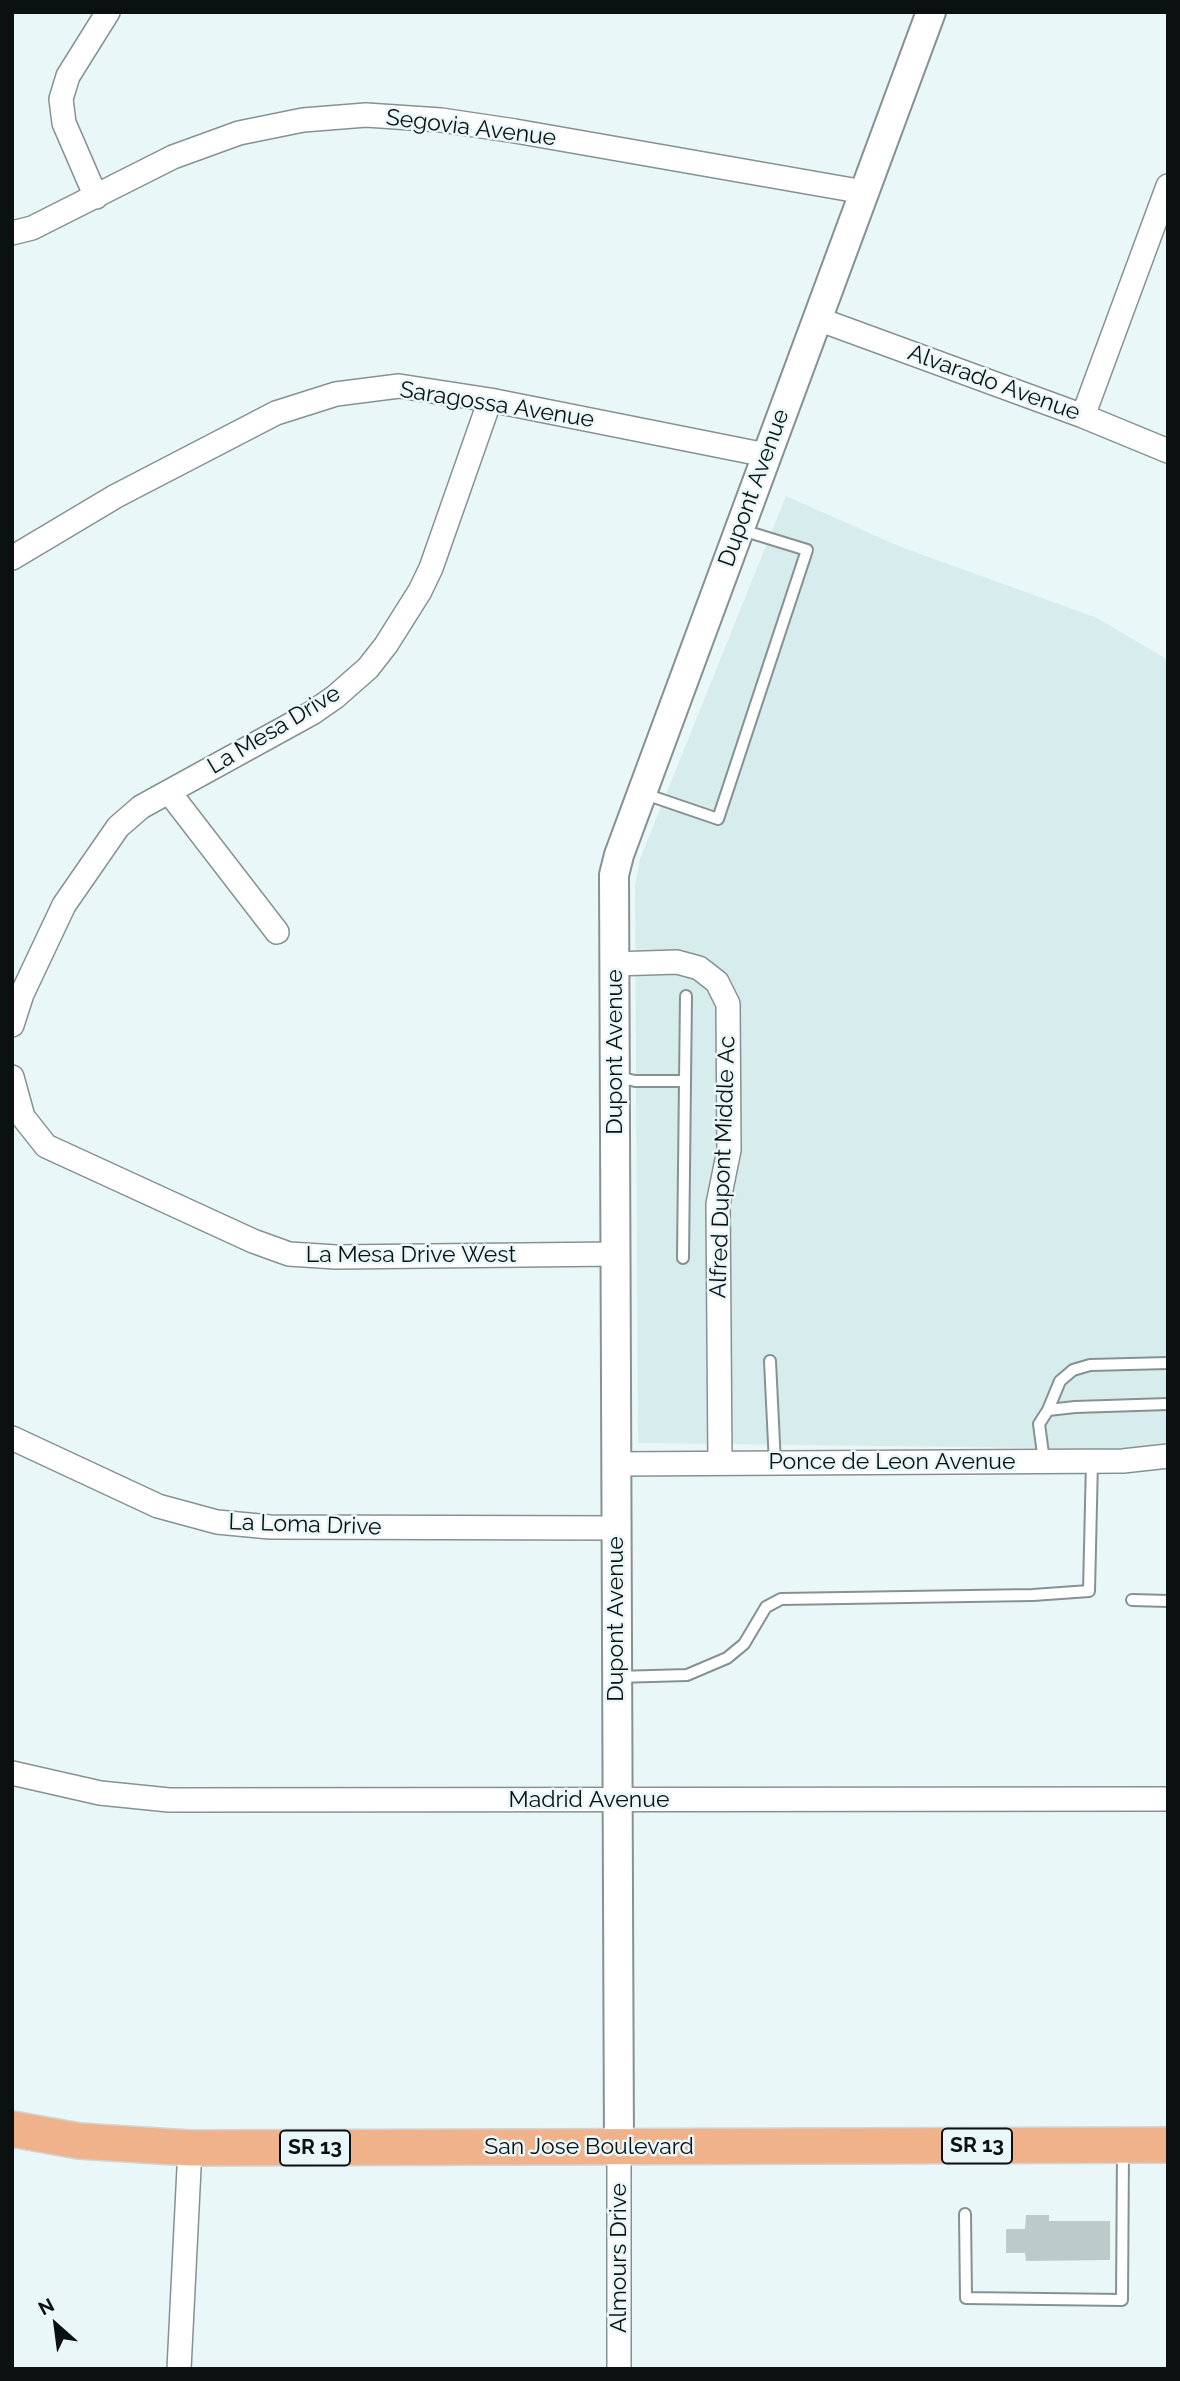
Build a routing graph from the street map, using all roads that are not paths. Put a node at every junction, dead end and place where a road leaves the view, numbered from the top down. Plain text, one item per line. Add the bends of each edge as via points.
1 (108, 12) edge
2 (931, 12) edge
3 (1168, 186) edge
4 (864, 192) junction
5 (96, 197) junction
6 (12, 233) edge
7 (818, 319) junction
8 (490, 400) junction
9 (1083, 416) junction
10 (1168, 451) edge
11 (766, 455) junction
12 (739, 529) junction
13 (12, 558) edge
14 (169, 792) junction
15 (642, 793) junction
16 (276, 932) dead end
17 (614, 964) junction
18 (686, 996) dead end
19 (12, 1024) edge
20 (615, 1077) junction
21 (685, 1081) junction
22 (13, 1082) edge
23 (615, 1254) junction
24 (683, 1258) dead end
25 (770, 1361) dead end
26 (1168, 1363) edge
27 (1168, 1404) edge
28 (1048, 1410) junction
29 (12, 1438) edge
30 (1168, 1456) edge
31 (1044, 1461) junction
32 (1092, 1461) junction
33 (720, 1463) junction
34 (616, 1464) junction
35 (775, 1464) junction
36 (616, 1528) junction
37 (1132, 1600) dead end
38 (1168, 1601) edge
39 (617, 1677) junction
40 (12, 1773) edge
41 (1168, 1799) edge
42 (617, 1800) junction
43 (12, 2129) edge
44 (1123, 2145) junction
45 (1168, 2145) edge
46 (619, 2147) junction
47 (190, 2148) junction
48 (965, 2214) dead end
49 (179, 2369) edge
50 (620, 2369) edge

1 - 5 street via 68,76 61,99 64,123
2 - 4 street, Dupont Avenue
3 - 9 street
4 - 5 street, Segovia Avenue via 515,131 366,115 303,120 239,133 173,157
4 - 7 street, Dupont Avenue
5 - 6 street, Segovia Avenue
7 - 9 street, Alvarado Avenue
7 - 11 street, Dupont Avenue
8 - 11 street, Saragossa Avenue
8 - 13 street, Saragossa Avenue via 399,386 336,394 276,413 116,496
8 - 14 street, La Mesa Drive via 431,568 368,668 312,713
9 - 10 street, Alvarado Avenue
11 - 12 street, Dupont Avenue
12 - 15 street, Dupont Avenue
12 - 15 lane via 807,551 718,818
14 - 16 street
14 - 19 street, La Mesa Drive via 118,827 64,905
15 - 17 street, Dupont Avenue via 614,875
17 - 20 street, Dupont Avenue
17 - 33 street, Alfred Dupont Middle Ac via 677,962 699,968 717,982 728,1004 729,1150 718,1204
18 - 21 lane
20 - 21 lane
20 - 23 street, Dupont Avenue
21 - 24 lane
22 - 23 street, La Mesa Drive West via 23,1117 46,1146 289,1254
23 - 34 street, Dupont Avenue
25 - 35 lane
26 - 28 lane via 1090,1365 1073,1370 1060,1381
27 - 28 lane
28 - 31 lane via 1039,1424
29 - 36 street, La Loma Drive via 158,1506 217,1522 271,1527
30 - 32 street, Ponce de Leon Avenue
31 - 32 street, Ponce de Leon Avenue
31 - 35 street, Ponce de Leon Avenue
32 - 39 lane via 1089,1591 781,1599 766,1607 744,1644 727,1658 687,1675
33 - 34 street, Ponce de Leon Avenue
33 - 35 street, Ponce de Leon Avenue
34 - 36 street, Dupont Avenue
36 - 39 street, Dupont Avenue
37 - 38 lane
39 - 42 street, Dupont Avenue
40 - 42 street, Madrid Avenue via 100,1793 169,1800
41 - 42 street, Madrid Avenue
42 - 46 street, Dupont Avenue
43 - 47 main road, San Jose Boulevard / SR 13 via 79,2141
44 - 45 main road, San Jose Boulevard / SR 13
44 - 46 main road, San Jose Boulevard / SR 13
44 - 48 lane via 1122,2300 966,2298
46 - 47 main road, San Jose Boulevard / SR 13
46 - 50 street, Almours Drive
47 - 49 street

